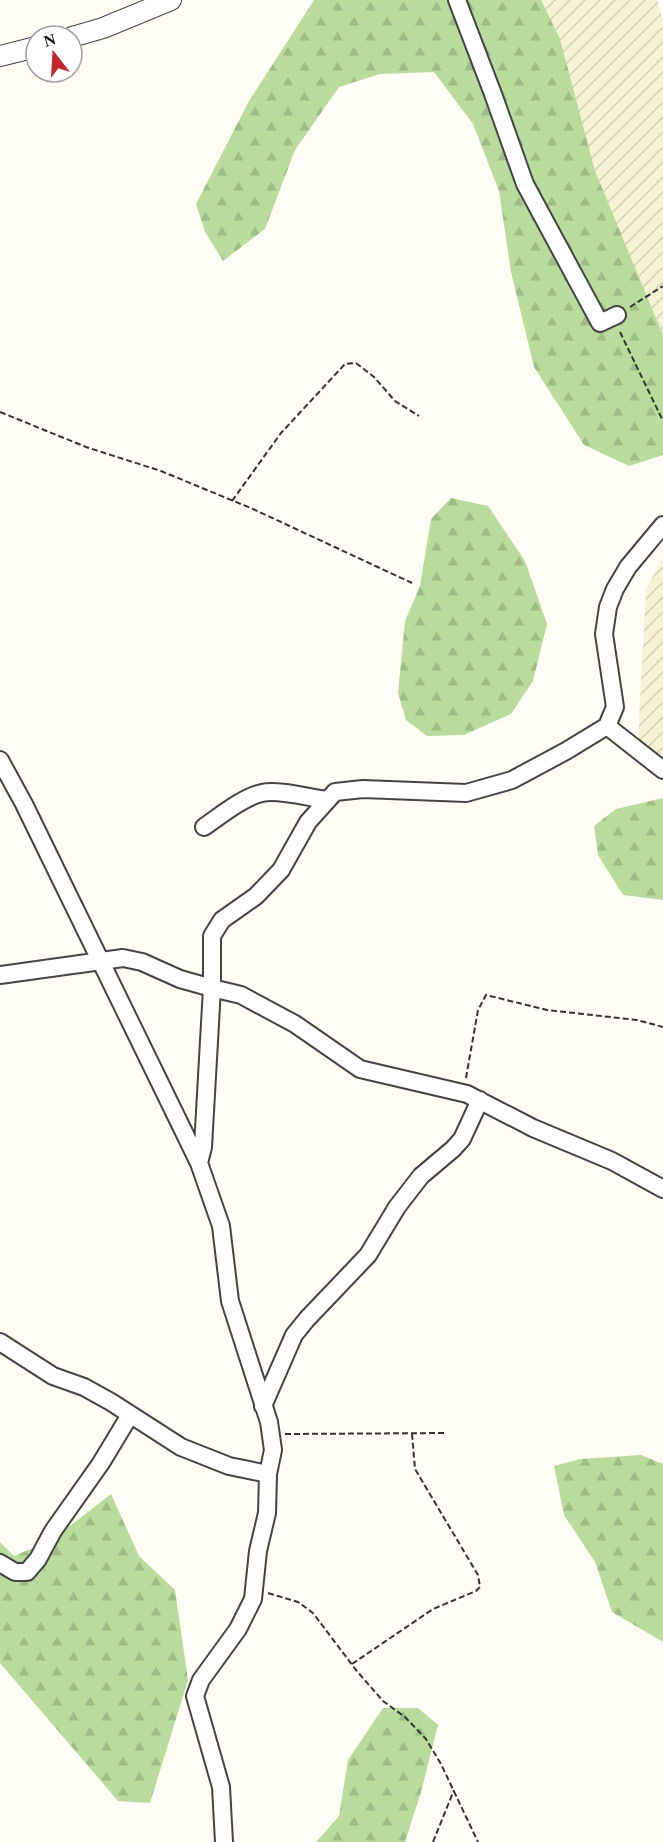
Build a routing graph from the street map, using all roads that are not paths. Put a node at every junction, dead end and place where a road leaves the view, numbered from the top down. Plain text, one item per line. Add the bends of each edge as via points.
1 (171, 0) edge
2 (457, 0) edge
3 (84, 34) edge
4 (24, 50) edge
5 (0, 56) edge
6 (617, 315) road end
7 (663, 525) edge
8 (608, 726) junction
9 (0, 760) edge
10 (663, 770) edge
11 (328, 800) junction
12 (204, 827) dead end
13 (99, 960) junction
14 (0, 975) edge
15 (212, 988) junction
16 (480, 1100) junction
17 (199, 1163) junction
18 (663, 1189) edge
19 (0, 1342) edge
20 (263, 1406) junction
21 (130, 1415) junction
22 (268, 1474) junction
23 (0, 1563) edge
24 (224, 1842) edge

1 - 3 street
2 - 6 street via 525,184 600,323
4 - 5 street
7 - 8 street via 628,567 608,607 604,634 615,707
8 - 10 street
8 - 11 street via 512,780 466,793 363,789 335,792
9 - 13 street
11 - 12 street via 262,793
11 - 15 street via 308,822 281,870 256,896 222,920 212,936
13 - 14 street
13 - 15 street via 123,958 142,962
13 - 17 street
15 - 16 street via 241,995 295,1024 360,1069
15 - 17 street
16 - 18 street
16 - 20 street via 462,1140 421,1176 368,1255 294,1335
17 - 20 street via 221,1226 230,1301
19 - 21 street via 53,1376 102,1397
20 - 22 street via 273,1450
21 - 22 street via 181,1447 229,1466
21 - 23 street via 33,1566 27,1572 15,1572
22 - 24 street via 267,1513 253,1599 238,1629 201,1680 195,1696 221,1787

